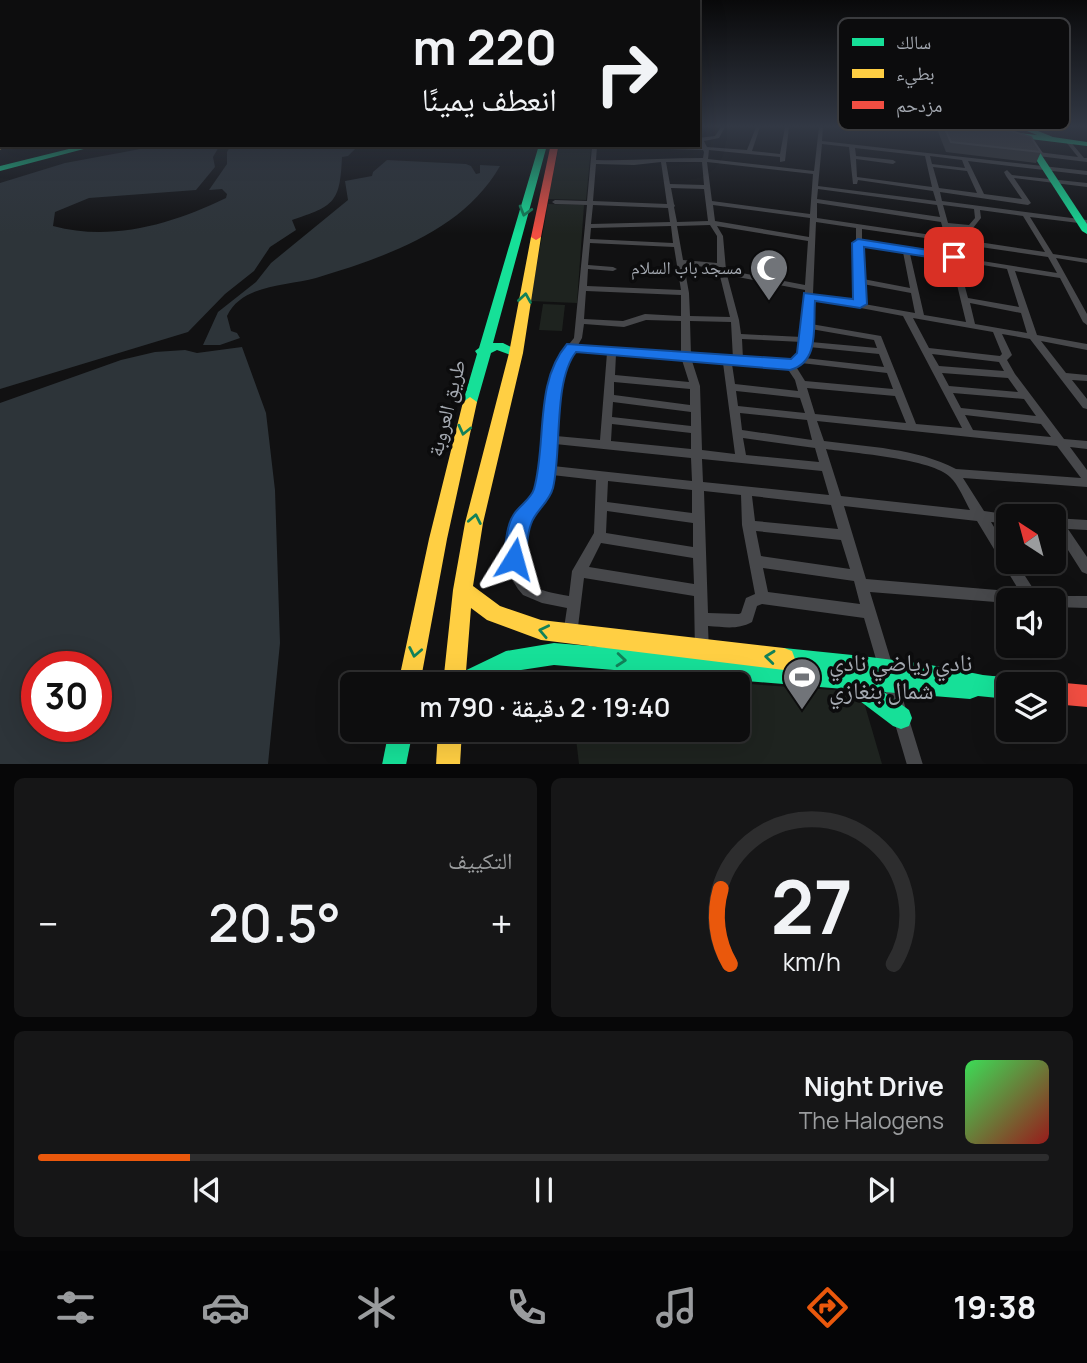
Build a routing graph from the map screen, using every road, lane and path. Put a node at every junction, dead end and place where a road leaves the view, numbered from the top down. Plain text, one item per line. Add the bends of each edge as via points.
1 (594, 162) edge
2 (893, 162) edge
3 (21, 163) edge
4 (538, 163) edge
5 (551, 163) edge
6 (664, 163) edge
7 (704, 163) edge
8 (726, 163) edge
9 (781, 163) edge
10 (818, 163) edge
11 (854, 163) edge
12 (929, 163) edge
13 (966, 163) edge
14 (998, 163) edge
15 (1001, 163) junction
16 (1044, 163) edge
17 (930, 166) junction
18 (0, 169) edge
19 (780, 169) junction
20 (970, 170) junction
21 (817, 173) junction
22 (1087, 173) edge
23 (1051, 175) junction
24 (1009, 176) junction
25 (855, 178) junction
26 (897, 184) junction
27 (1087, 185) edge
28 (670, 186) junction
29 (707, 187) junction
30 (815, 187) junction
31 (936, 190) junction
32 (856, 192) junction
33 (981, 195) junction
34 (815, 201) junction
35 (555, 202) dead end
36 (710, 202) junction
37 (1027, 202) junction
38 (590, 203) junction
39 (940, 203) junction
40 (672, 206) junction
41 (977, 208) junction
42 (1026, 215) junction
43 (1037, 216) junction
44 (813, 218) junction
45 (673, 222) junction
46 (945, 222) junction
47 (712, 223) junction
48 (1085, 224) edge
49 (588, 226) junction
50 (859, 226) junction
51 (811, 239) junction
52 (949, 239) junction
53 (587, 241) junction
54 (858, 243) junction
55 (677, 245) junction
56 (906, 250) junction
57 (1051, 256) junction
58 (954, 257) junction
59 (1087, 261) edge
60 (680, 262) junction
61 (1010, 267) junction
62 (585, 268) junction
63 (613, 269) dead end
64 (722, 269) junction
65 (1063, 276) junction
66 (859, 281) junction
67 (583, 288) junction
68 (915, 291) junction
69 (809, 292) junction
70 (685, 293) junction
71 (964, 300) junction
72 (860, 304) junction
73 (1025, 311) junction
74 (906, 313) junction
75 (920, 316) junction
76 (687, 319) junction
77 (735, 320) junction
78 (580, 321) junction
79 (1087, 322) edge
80 (971, 325) junction
81 (808, 326) junction
82 (996, 330) junction
83 (737, 336) junction
84 (1033, 337) junction
85 (806, 342) junction
86 (573, 347) junction
87 (1087, 347) edge
88 (612, 350) junction
89 (925, 350) junction
90 (482, 351) junction
91 (882, 351) junction
92 (516, 353) junction
93 (686, 357) junction
94 (1002, 359) junction
95 (733, 361) junction
96 (795, 363) junction
97 (935, 369) junction
98 (888, 370) junction
99 (1011, 375) junction
100 (1063, 376) junction
101 (610, 378) junction
102 (1087, 378) edge
103 (695, 386) junction
104 (732, 387) junction
105 (802, 389) junction
106 (946, 389) junction
107 (898, 393) junction
108 (1025, 396) junction
109 (1083, 397) edge
110 (609, 398) junction
111 (1087, 406) edge
112 (696, 409) junction
113 (734, 409) junction
114 (957, 411) junction
115 (810, 416) junction
116 (607, 420) junction
117 (1042, 420) junction
118 (912, 426) junction
119 (696, 430) junction
120 (737, 433) junction
121 (970, 434) junction
122 (549, 439) junction
123 (1058, 441) junction
124 (818, 442) junction
125 (605, 444) junction
126 (1087, 444) edge
127 (697, 454) junction
128 (741, 459) junction
129 (825, 467) junction
130 (548, 470) junction
131 (954, 473) junction
132 (602, 477) junction
133 (1087, 480) edge
134 (697, 486) junction
135 (746, 491) junction
136 (836, 502) junction
137 (602, 506) junction
138 (981, 517) junction
139 (996, 518) edge
140 (698, 519) junction
141 (1066, 524) edge
142 (748, 525) junction
143 (1087, 525) edge
144 (846, 535) junction
145 (598, 537) junction
146 (1066, 538) edge
147 (996, 541) edge
148 (699, 553) junction
149 (755, 561) junction
150 (1087, 568) edge
151 (579, 571) junction
152 (859, 581) junction
153 (463, 590) junction
154 (700, 591) junction
155 (996, 595) edge
156 (762, 598) junction
157 (1066, 602) edge
158 (574, 603) junction
159 (1087, 603) edge
160 (868, 612) junction
161 (701, 619) junction
162 (570, 635) junction
163 (702, 649) junction
164 (702, 667) junction
165 (411, 672) edge
166 (455, 672) edge
167 (485, 672) edge
168 (887, 676) junction
169 (848, 680) junction
170 (996, 687) edge
171 (1066, 694) edge
172 (1087, 696) edge
173 (901, 718) junction
174 (399, 742) edge
175 (449, 742) edge
176 (394, 764) edge
177 (448, 764) edge
178 (915, 764) edge

1 - 38 street
2 - 26 street
3 - 18 main road
4 -> 90 main road, طريق العروبة
92 -> 5 main road
6 - 28 street
7 - 29 street
8 - 19 street
9 - 19 street
10 - 21 street
11 - 25 street
12 - 17 street
13 - 20 street
14 - 15 street
15 - 23 street
15 - 24 street
16 - 23 main road
17 - 20 street
17 - 31 street
19 - 21 street
20 - 33 street
21 - 30 street
22 - 23 street
23 - 24 street
23 - 27 street
23 - 48 main road
24 - 37 street
25 - 26 street
25 - 32 street
26 - 31 street
28 - 29 street
28 - 40 street
29 - 36 street
30 - 32 street
30 - 34 street
31 - 33 street
31 - 39 street
32 - 39 street
33 - 37 street
34 - 44 street
34 - 46 street
35 - 38 street
36 - 44 street
36 - 47 street
37 - 43 street
38 - 40 street
38 - 49 street
39 - 41 street
39 - 46 street
40 - 45 street
41 - 42 street
41 - 46 street via 978,218 971,227
42 - 43 street
42 - 57 street
43 - 48 street
44 - 50 street
44 - 51 street
45 - 47 street
45 - 49 street
45 - 55 street
46 - 52 street
47 - 51 street
47 - 64 street via 720,236
49 - 53 street
50 - 52 street
50 - 54 street
51 - 69 street
52 - 57 street
52 - 58 street
53 - 55 street
53 - 62 street
54 - 56 street
54 - 66 street
55 - 60 street
56 - 58 street
56 - 68 street
57 - 59 street
57 - 65 street
58 - 61 street
58 - 71 street
60 - 64 street
60 - 70 street
61 - 65 street
61 - 73 street
62 - 63 street
62 - 67 street
64 - 69 street
64 - 77 street
65 - 79 street
66 - 68 street
66 - 72 street
67 - 70 street
67 - 78 street
68 - 75 street
69 - 72 street
69 - 81 street
70 - 76 street
71 - 73 street
71 - 80 street
72 - 74 street
73 - 84 street
74 - 75 street
74 - 89 street
75 - 80 street
76 - 77 street
76 - 78 street via 645,317 624,324
76 - 93 street
77 - 83 street
78 - 86 street
80 - 82 street
81 - 85 street
81 - 91 street via 874,336
82 - 84 street
82 - 94 street via 1007,355
83 - 85 street
83 - 95 street
84 - 87 street
84 - 100 street
85 - 91 street
85 - 96 street
86 - 88 street
86 - 122 street via 562,359
88 - 93 street
88 - 101 street
89 - 94 street
89 - 97 street
90 - 92 main road via 498,346
90 -> 165 main road, طريق العروبة
91 - 98 street
153 -> 92 main road via 481,489
93 - 95 street
93 - 103 street
94 - 99 street
95 - 96 street
95 - 104 street
96 - 98 street
96 - 105 street
97 - 99 street
97 - 106 street
98 - 107 street
99 - 108 street
100 - 102 street
100 - 109 street
101 - 103 street
101 - 110 street
103 - 112 street
104 - 105 street
104 - 113 street
105 - 107 street
105 - 115 street
106 - 108 street
106 - 114 street
107 - 118 street
108 - 117 street
109 - 111 street
110 - 112 street
110 - 116 street
112 - 119 street
113 - 115 street
113 - 120 street
114 - 117 street
114 - 121 street
115 - 118 street
115 - 124 street
116 - 119 street
116 - 125 street
117 - 123 street
118 - 121 street
119 - 127 street
120 - 124 street
120 - 128 street
121 - 123 street
122 - 125 street
122 - 130 street
123 - 126 street
123 - 133 street
124 - 129 street
124 - 131 street via 925,460
125 - 127 street
127 - 128 street
127 - 134 street
128 - 129 street
129 - 136 street
130 - 132 street
130 - 158 street via 541,496 520,523 515,572 531,592
131 - 133 street
131 - 138 street
132 - 134 street
132 - 137 street
134 - 135 street
134 - 140 street
135 - 136 street
135 - 142 street
136 - 138 street
136 - 144 street
137 - 140 street
137 - 145 street
138 - 139 street
138 - 147 street
140 - 148 street
141 - 143 street
142 - 144 street
142 - 149 street
144 - 152 street
145 - 148 street
145 - 151 street
146 - 150 street
148 - 154 street
149 - 152 street
149 - 156 street
151 - 154 street
151 - 158 street
152 - 155 street
152 - 160 street
162 -> 153 main road via 512,622
153 - 166 main road
154 - 161 street
156 - 160 street
156 - 161 street via 751,602 747,617 740,621
157 - 159 street
158 - 162 street
160 - 168 street
161 - 163 street
162 - 163 main road
163 - 164 street
168 -> 163 main road
167 -> 164 main road via 541,654
164 - 169 main road
168 - 169 main road
168 - 170 main road via 940,676
168 - 173 street
169 - 173 main road
171 - 172 main road
173 - 178 street
174 - 176 main road
175 - 177 main road

